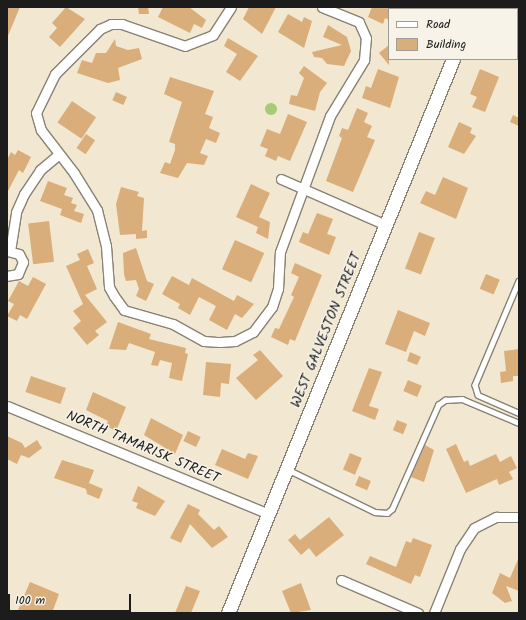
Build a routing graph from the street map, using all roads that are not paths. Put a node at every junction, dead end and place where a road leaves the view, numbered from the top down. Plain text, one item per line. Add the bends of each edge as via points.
1 (231, 7) edge
2 (322, 7) edge
3 (346, 11) edge
4 (454, 60) edge
5 (58, 155) junction
6 (281, 179) dead end
7 (304, 190) junction
8 (386, 225) junction
9 (8, 251) edge
10 (7, 276) edge
11 (519, 281) edge
12 (7, 406) edge
13 (519, 413) edge
14 (519, 423) edge
15 (287, 469) junction
16 (269, 514) junction
17 (519, 517) edge
18 (341, 580) dead end
19 (228, 613) edge
20 (418, 613) edge
21 (434, 613) edge

1 - 5 street via 213,35 200,43 172,43 122,24 111,24 87,39 55,74 38,102 36,114 41,130
2 - 3 street
3 - 7 street via 359,22 366,38 364,60 330,116
4 - 8 street, WEST GALVESTON STREET
5 - 7 street via 74,173 96,210 106,246 109,287 124,310 173,324 204,341 235,341 262,324 272,307 278,289 280,252
5 - 9 street via 40,170 24,194 16,212
6 - 7 street
7 - 8 street
8 - 15 street, WEST GALVESTON STREET
9 - 10 street via 19,254 23,267 18,274
11 - 13 lane via 475,385 478,395
12 - 16 street, NORTH TAMARISK STREET
14 - 15 lane via 462,399 445,400 438,405 392,509 387,513 375,512
15 - 16 street, WEST GALVESTON STREET
16 - 19 street, WEST GALVESTON STREET
17 - 21 street via 496,517 474,528 460,549
18 - 20 street

